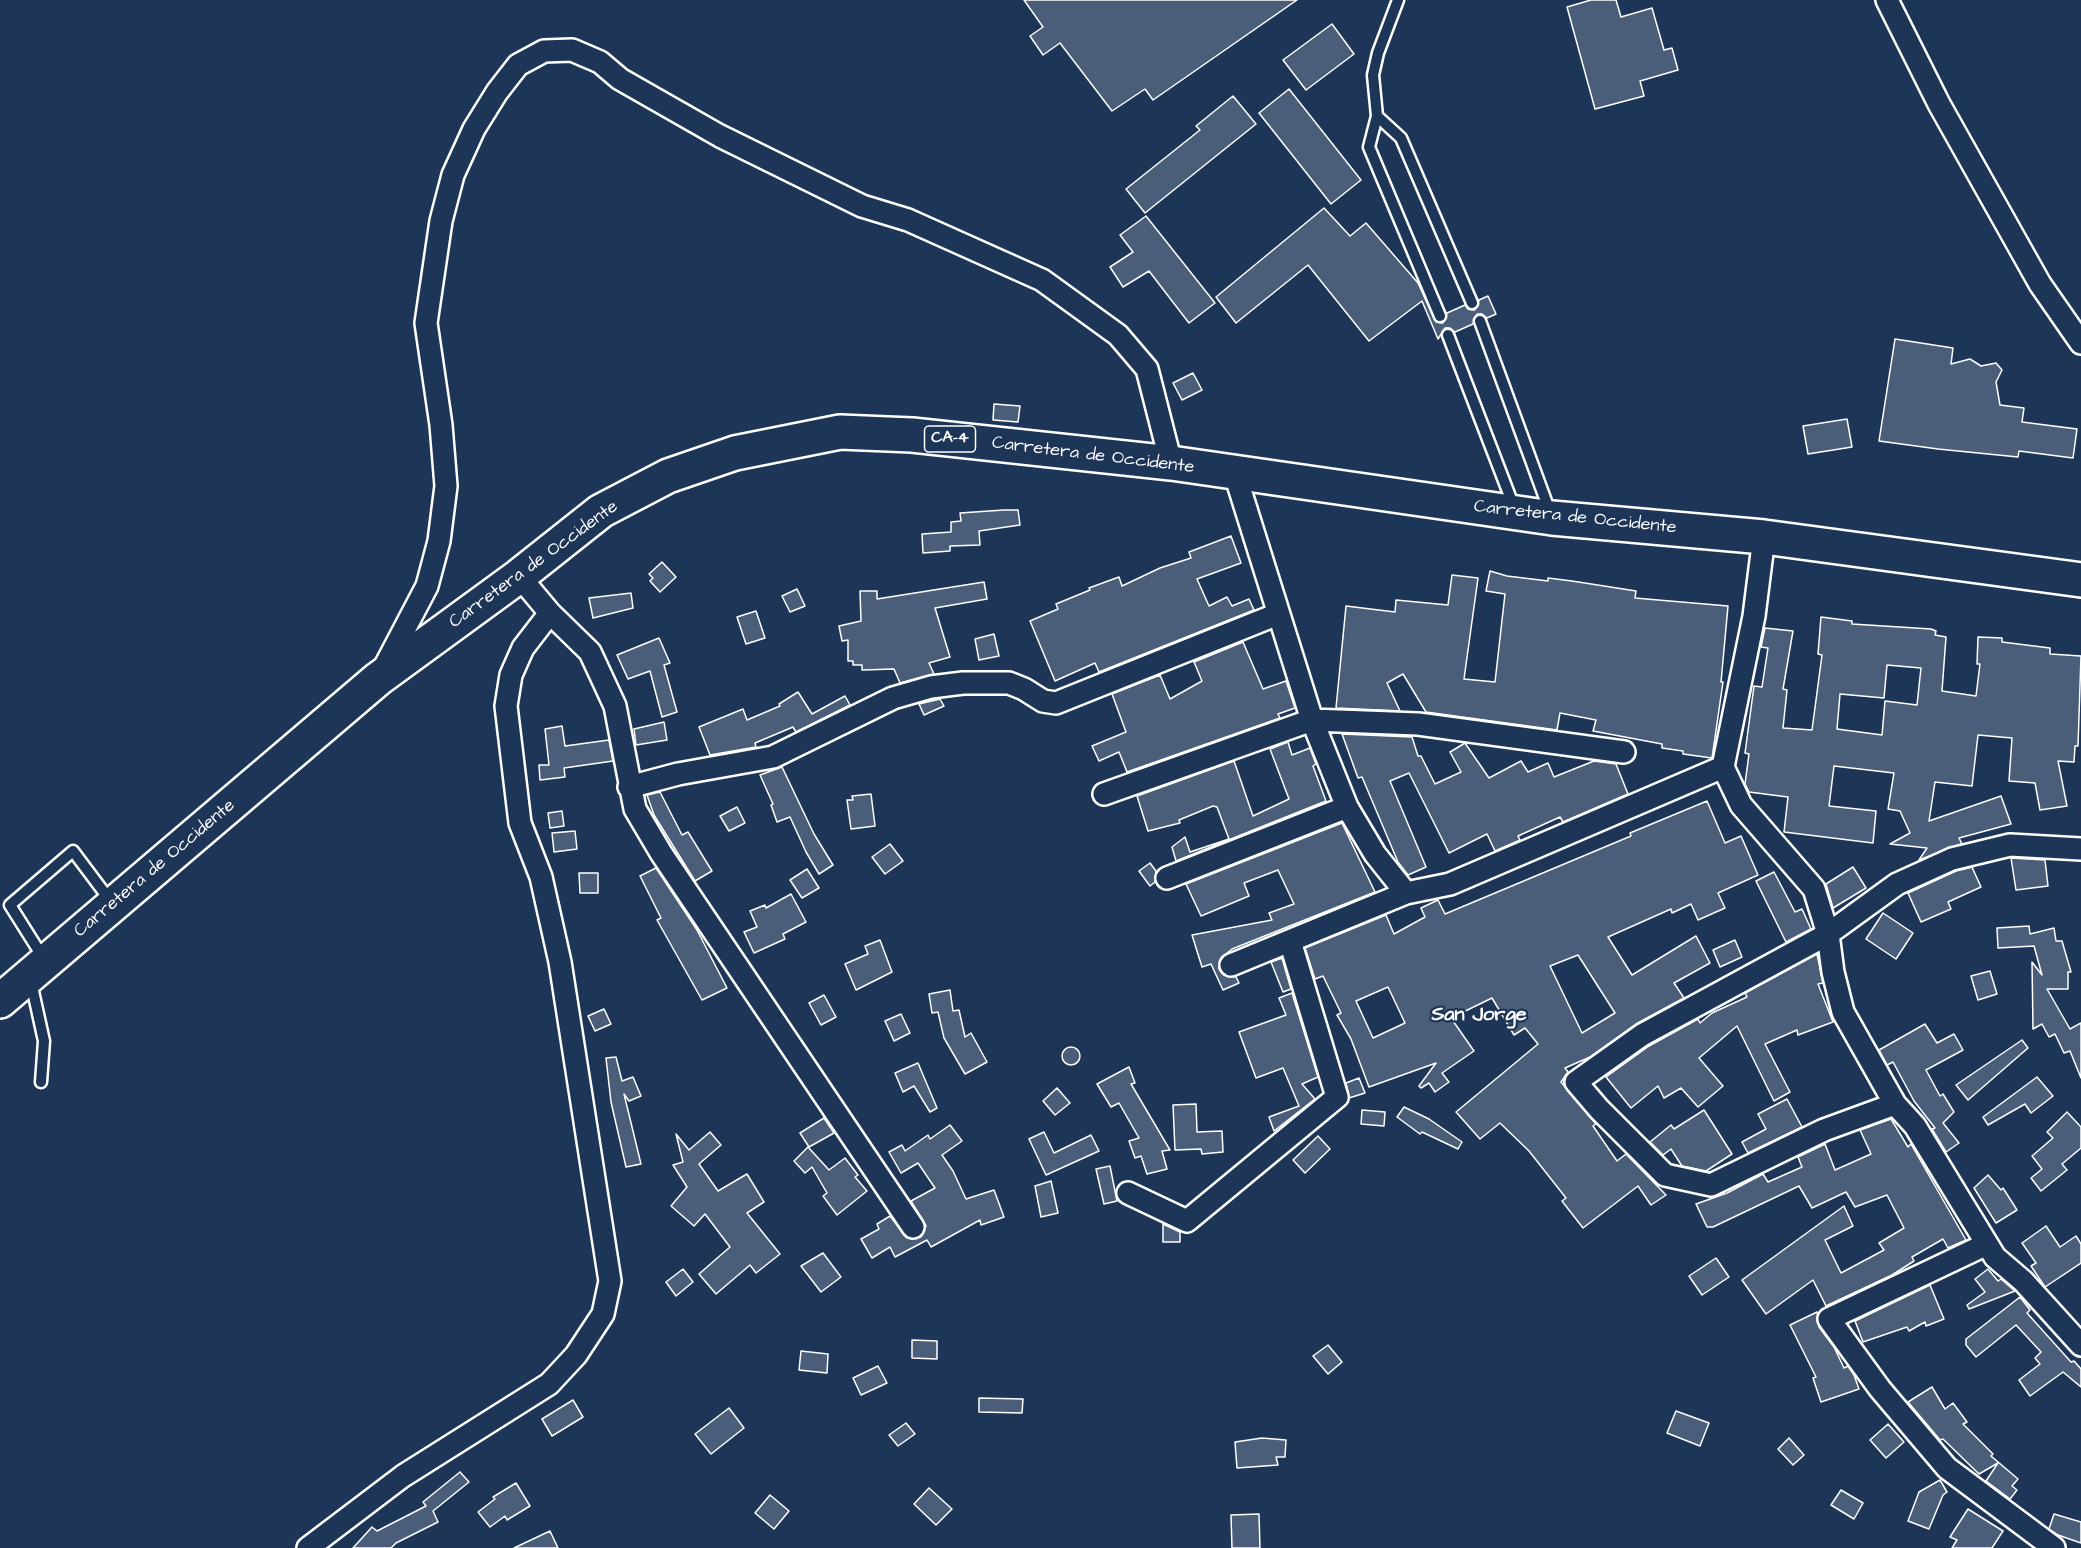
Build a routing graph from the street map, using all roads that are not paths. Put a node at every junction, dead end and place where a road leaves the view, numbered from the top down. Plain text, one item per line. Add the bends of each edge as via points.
1 (1398, 0) edge
2 (1887, 0) edge
3 (1377, 116) junction
4 (1472, 303) dead end
5 (1440, 316) dead end
6 (1480, 321) dead end
7 (1448, 335) dead end
8 (2081, 343) edge
9 (1171, 463) junction
10 (1235, 474) junction
11 (1516, 513) junction
12 (1552, 518) junction
13 (1764, 537) junction
14 (519, 576) junction
15 (2081, 580) edge
16 (550, 613) junction
17 (1278, 614) junction
18 (378, 679) junction
19 (1312, 720) junction
20 (1624, 752) dead end
21 (1723, 767) junction
22 (629, 786) junction
23 (1104, 794) dead end
24 (1347, 807) junction
25 (2081, 849) edge
26 (1167, 878) dead end
27 (1406, 894) junction
28 (112, 905) junction
29 (1828, 934) junction
30 (1290, 941) junction
31 (1231, 965) dead end
32 (38, 969) junction
33 (0, 1001) edge
34 (41, 1082) dead end
35 (1895, 1104) junction
36 (1128, 1193) dead end
37 (913, 1227) dead end
38 (1987, 1244) junction
39 (2081, 1345) edge
40 (308, 1548) edge
41 (2054, 1548) edge

1 - 3 lane via 1373,75
2 - 8 street via 1939,104 2040,284
3 - 4 lane via 1401,138
3 - 5 lane via 1369,147
6 - 12 lane
7 - 11 lane
9 - 10 main road, Carretera de Occidente / CA-4
9 - 14 main road, Carretera de Occidente / CA-4 via 912,435 840,432 735,453 668,476 601,511
9 - 18 street via 1147,369 1118,334 1042,280 908,220 862,206 720,136 620,79 600,62 572,50 544,51 518,64 474,129 453,176 441,220 426,323 446,486 439,541 427,585
10 - 11 main road, Carretera de Occidente / CA-4
10 - 17 street
11 - 12 main road, Carretera de Occidente / CA-4
12 - 13 main road, Carretera de Occidente / CA-4
13 - 15 main road, Carretera de Occidente / CA-4
13 - 21 street via 1754,616
14 - 16 street
14 - 18 main road, Carretera de Occidente / CA-4
16 - 22 street via 590,652 615,706
16 - 40 street via 523,648 506,706 520,823 541,877 560,962 610,1281 603,1314 576,1354 549,1384 403,1476
17 - 19 street
17 - 22 street via 1056,703 1043,701 1009,683 963,682 931,687 893,698 773,757
18 - 28 main road, Carretera de Occidente / CA-4
19 - 20 street via 1418,724
19 - 23 street
19 - 24 street
21 - 27 street via 1450,884
21 - 29 street via 1741,805 1814,890
22 - 37 street via 635,809 661,853
24 - 26 street
24 - 27 street via 1375,854
25 - 29 street via 2010,845 1952,859 1897,884
27 - 30 street
28 - 32 main road, Carretera de Occidente / CA-4
28 - 32 lane via 73,851 9,905
29 - 35 street via 1843,1012
29 - 35 street via 1642,1035 1576,1082 1665,1175 1711,1185 1824,1130
30 - 31 street
30 - 36 street via 1337,1097 1187,1221
32 - 33 main road, Carretera de Occidente / CA-4
32 - 34 lane via 44,1041
35 - 38 street via 1915,1126
38 - 39 street via 1995,1257 2023,1281
38 - 41 street via 1829,1319 1880,1389 1947,1468

